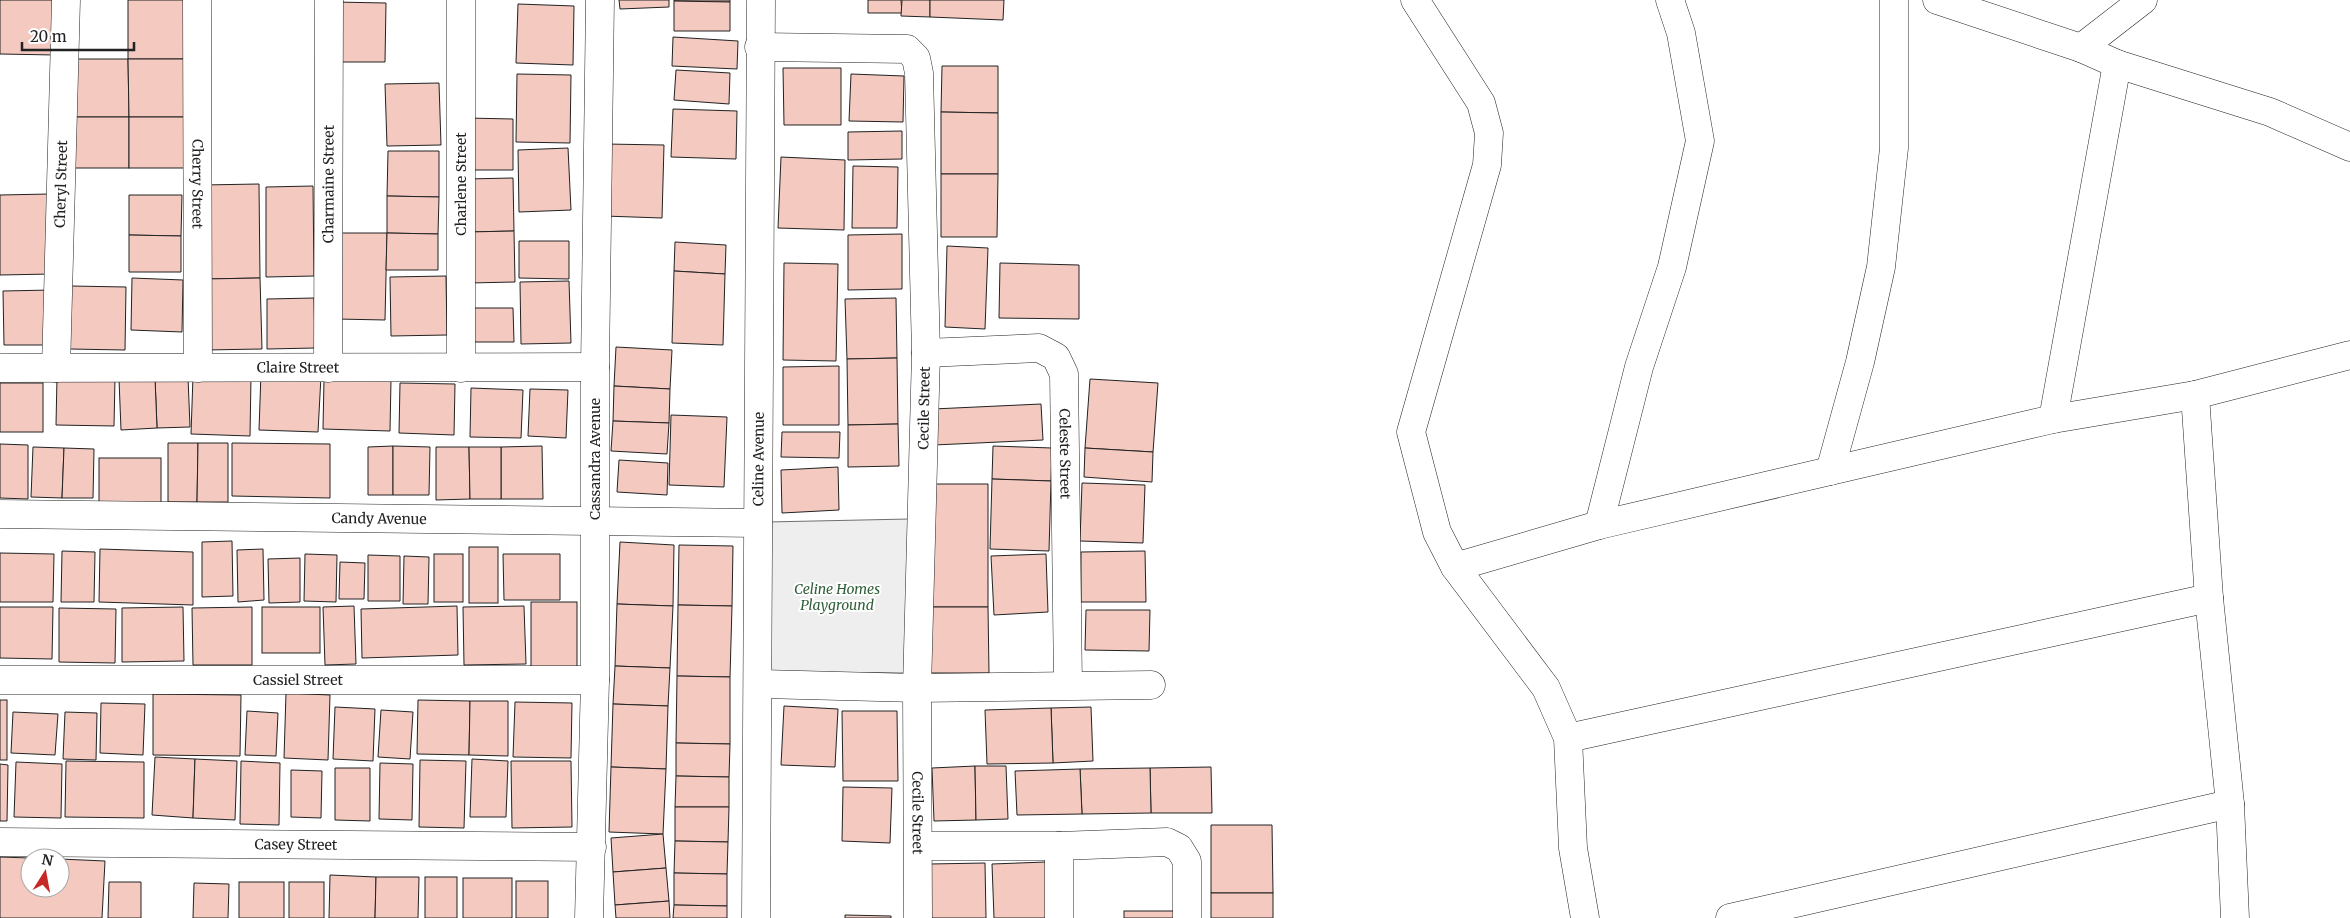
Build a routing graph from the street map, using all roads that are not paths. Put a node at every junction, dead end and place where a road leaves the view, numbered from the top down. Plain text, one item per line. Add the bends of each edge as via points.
1 (66, 0) edge
2 (197, 0) edge
3 (329, 0) edge
4 (461, 0) edge
5 (600, 0) edge
6 (761, 0) edge
7 (1415, 0) edge
8 (1670, 0) edge
9 (1894, 0) edge
10 (1936, 0) edge
11 (2143, 0) edge
12 (759, 47) junction
13 (2081, 48) junction
14 (2117, 64) junction
15 (2350, 146) edge
16 (926, 353) junction
17 (2350, 355) edge
18 (595, 367) junction
19 (0, 368) edge
20 (56, 368) junction
21 (198, 368) junction
22 (328, 368) junction
23 (461, 368) junction
24 (2195, 395) junction
25 (2052, 419) junction
26 (1830, 471) junction
27 (0, 514) edge
28 (594, 520) junction
29 (756, 523) junction
30 (1599, 525) junction
31 (1455, 566) junction
32 (2209, 598) junction
33 (0, 680) edge
34 (596, 680) junction
35 (758, 684) junction
36 (1068, 685) junction
37 (1152, 685) dead end
38 (917, 688) junction
39 (1568, 738) junction
40 (2230, 804) junction
41 (0, 842) edge
42 (918, 846) junction
43 (1059, 846) junction
44 (592, 848) junction
45 (589, 918) edge
46 (756, 918) edge
47 (918, 918) edge
48 (1059, 918) edge
49 (1188, 918) edge
50 (1585, 918) edge
51 (1730, 918) edge
52 (2235, 918) edge

1 - 20 street, Cheryl Street
2 - 21 street, Cherry Street
3 - 22 street, Charmaine Street
4 - 23 street, Charlene Street
5 - 18 street, Cassandra Avenue
6 - 12 street, Celine Avenue
7 - 31 street via 1481,103 1489,133 1487,165 1412,432 1437,532
8 - 30 street via 1680,33 1700,141 1672,267 1639,367
9 - 26 street via 1894,148 1881,267 1860,362
10 - 13 street
11 - 13 street
12 - 16 street, Cecile Street via 906,48 916,58
12 - 29 street, Celine Avenue
13 - 14 street
14 - 15 street via 2270,112
14 - 25 street
16 - 36 street, Celeste Street via 1039,348 1056,358 1064,374
16 - 38 street, Cecile Street
17 - 24 street
18 - 23 street, Claire Street
18 - 28 street, Cassandra Avenue
19 - 20 street, Claire Street
20 - 21 street, Claire Street
21 - 22 street, Claire Street
22 - 23 street, Claire Street
24 - 25 street
24 - 32 street
25 - 26 street
26 - 30 street
27 - 28 street, Candy Avenue
28 - 29 street, Candy Avenue
28 - 34 street, Cassandra Avenue
29 - 35 street, Celine Avenue
30 - 31 street
31 - 39 street via 1546,688
32 - 39 street
32 - 40 street
33 - 34 street, Cassiel Street
34 - 44 street, Cassandra Avenue
35 - 38 street
35 - 46 street, Celine Avenue
36 - 37 street
36 - 38 street
38 - 42 street, Cecile Street
39 - 50 street via 1573,848
40 - 51 street
40 - 52 street
41 - 44 street, Casey Street
42 - 43 street
42 - 47 street, Cecile Street
43 - 48 street
43 - 49 street via 1167,842 1179,848 1187,861
44 - 45 street, Cassandra Avenue

